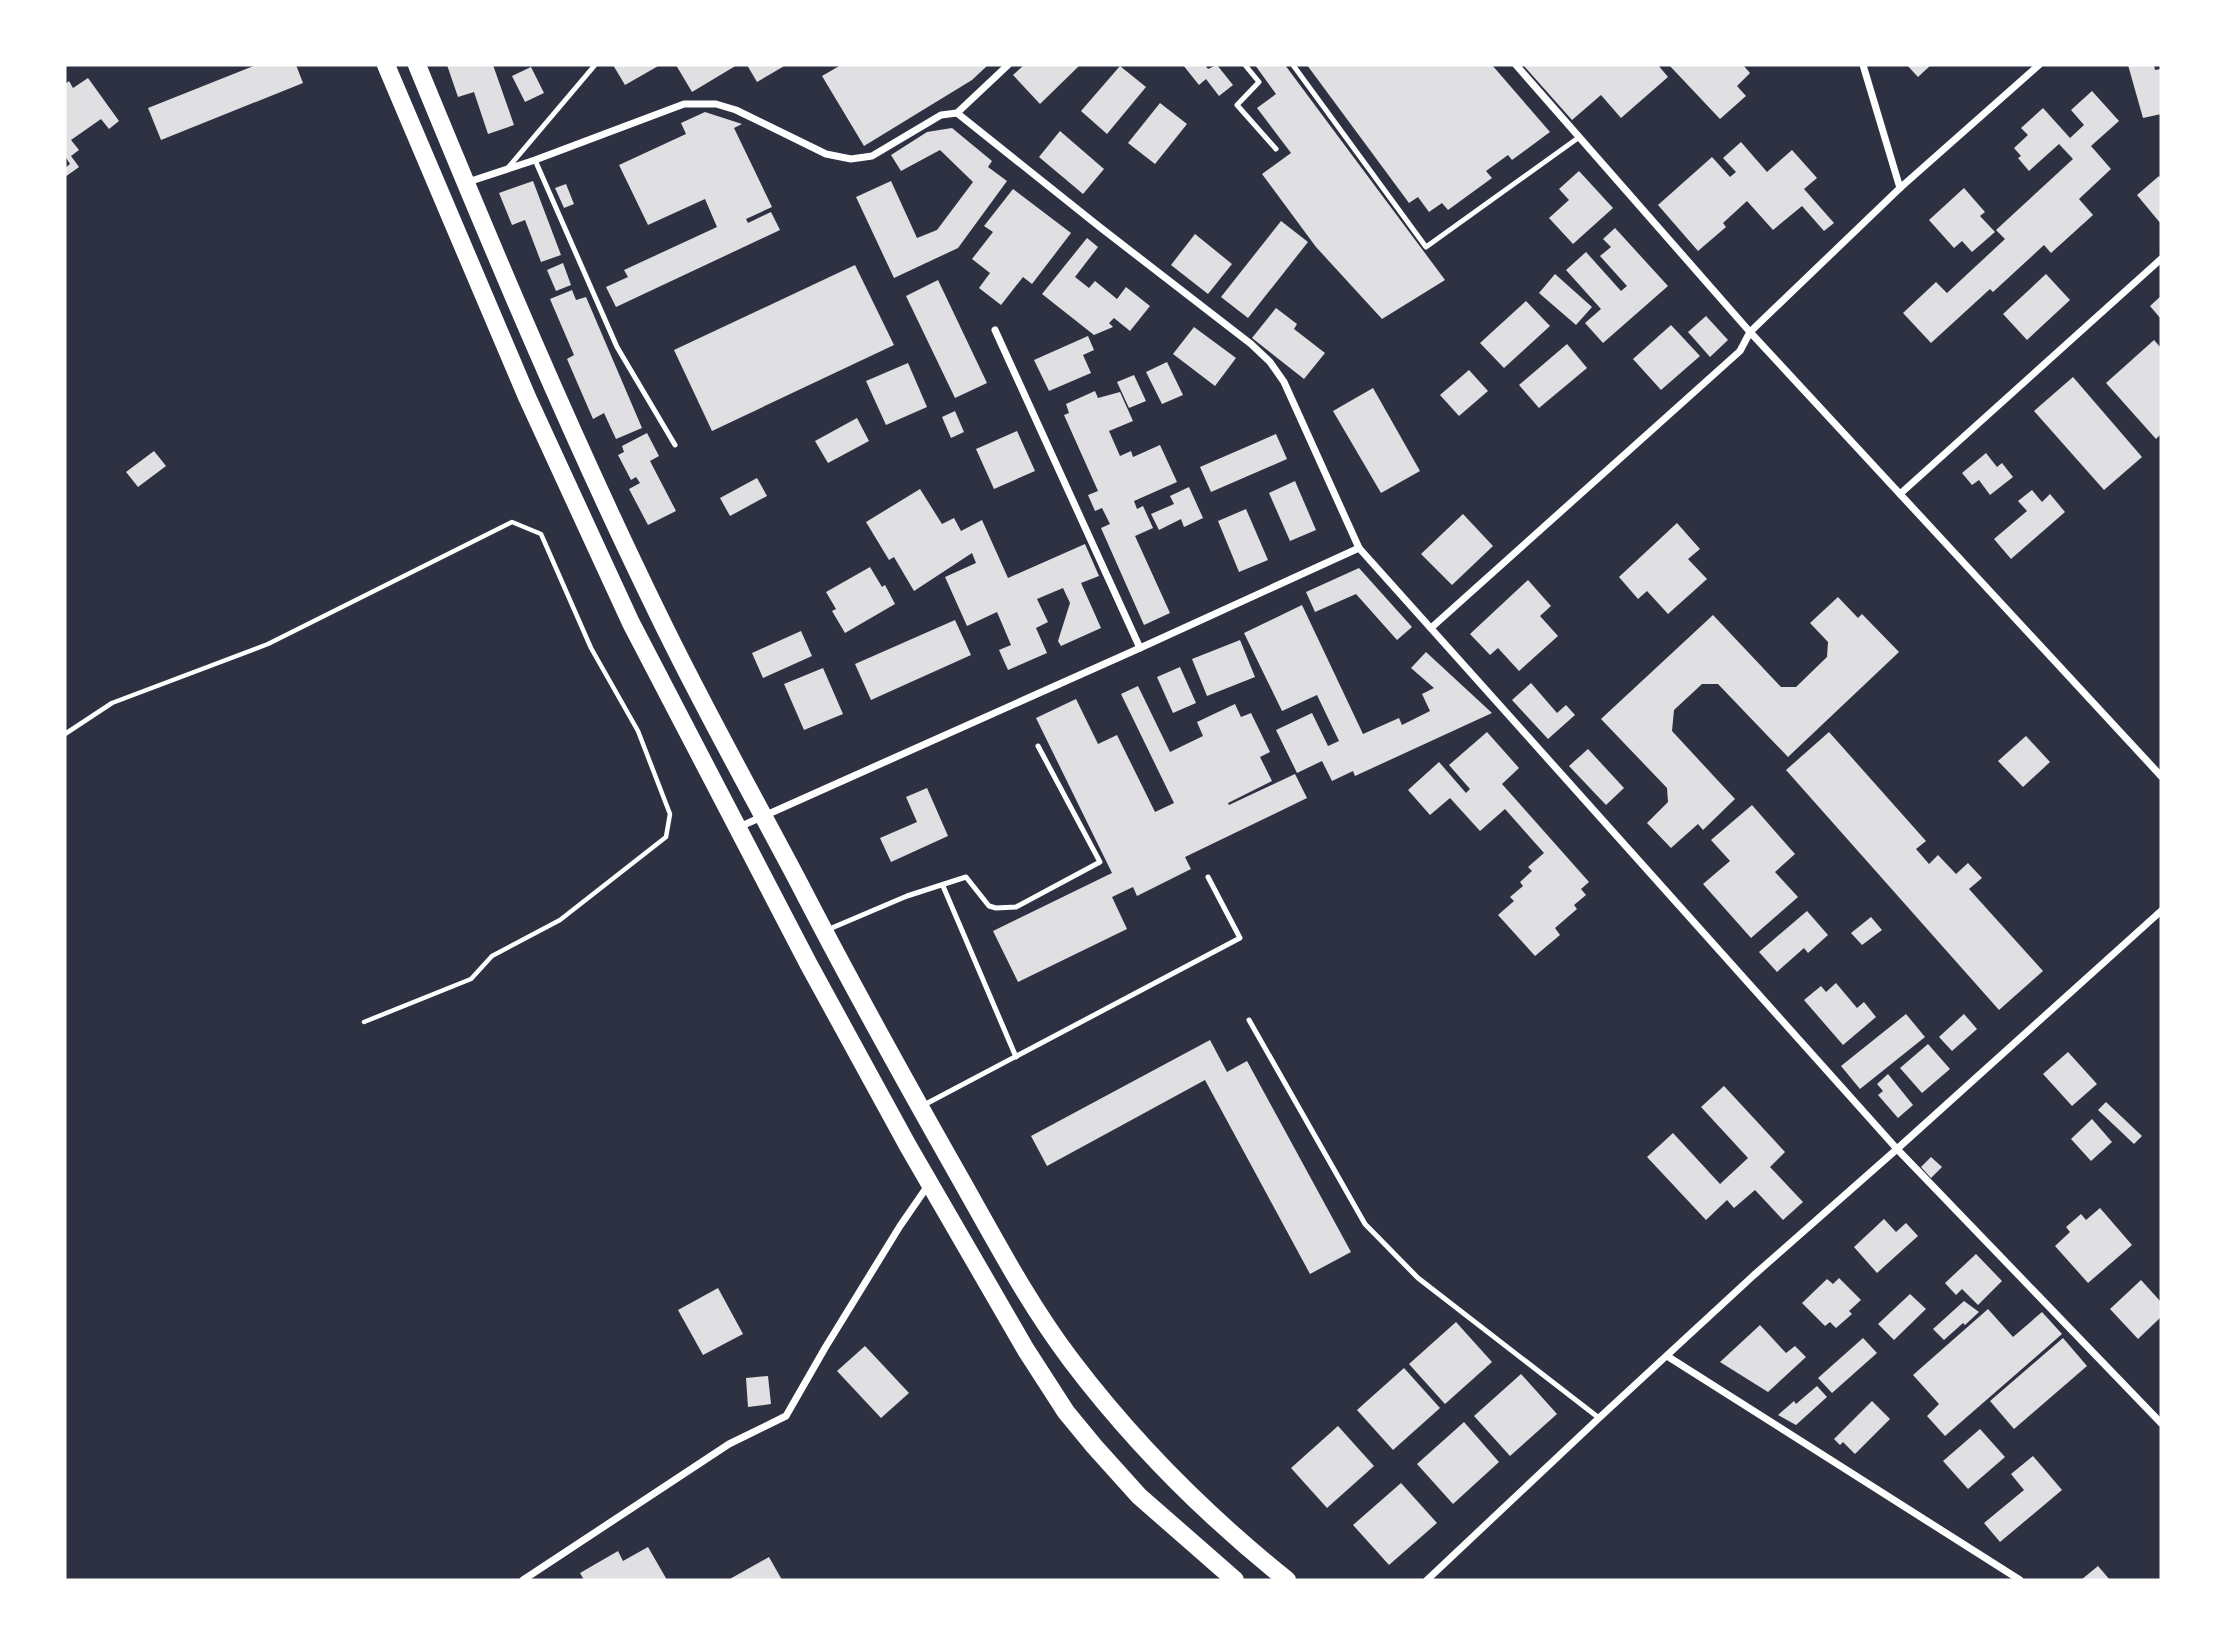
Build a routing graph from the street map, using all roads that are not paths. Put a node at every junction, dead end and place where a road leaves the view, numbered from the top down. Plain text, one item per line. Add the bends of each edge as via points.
1 (386, 65) edge
2 (416, 65) edge
3 (595, 65) edge
4 (1008, 65) edge
5 (1245, 65) edge
6 (1293, 65) edge
7 (1516, 65) edge
8 (1863, 65) edge
9 (2039, 65) edge
10 (957, 113) junction
11 (1578, 138) junction
12 (1276, 149) dead end
13 (535, 160) junction
14 (507, 169) junction
15 (465, 183) junction
16 (1900, 188) junction
17 (2161, 259) edge
18 (995, 330) dead end
19 (1750, 332) junction
20 (675, 446) dead end
21 (1900, 494) junction
22 (1359, 548) junction
23 (1431, 628) junction
24 (1140, 648) junction
25 (1038, 746) dead end
26 (2161, 776) edge
27 (763, 816) junction
28 (737, 828) junction
29 (1208, 877) dead end
30 (943, 886) junction
31 (2161, 911) edge
32 (824, 931) junction
33 (1249, 1020) dead end
34 (1016, 1057) junction
35 (919, 1108) junction
36 (1897, 1149) junction
37 (930, 1183) junction
38 (1667, 1356) junction
39 (1599, 1418) junction
40 (2161, 1423) edge
41 (523, 1580) edge
42 (1235, 1580) edge
43 (1287, 1580) edge
44 (1427, 1580) edge
45 (2020, 1580) edge

1 - 28 main road via 579,514
2 - 15 main road
3 - 14 lane
4 - 10 street
5 - 12 lane via 1259,82 1237,105
6 - 11 lane via 1426,247
7 - 11 street
8 - 16 street
9 - 16 street
10 - 13 street via 941,115 872,156 851,159 826,153 736,110 716,104 684,104
10 - 22 street via 1270,362 1284,382
11 - 19 street
13 - 14 street
13 - 20 lane via 617,347
14 - 15 street
15 - 27 main road via 659,617
16 - 19 street
17 - 21 street
18 - 24 street
19 - 21 street
19 - 23 street via 1740,351
21 - 26 street
22 - 23 street
22 - 24 street
23 - 36 street
24 - 27 street
25 - 30 lane via 1100,862 1016,907 989,906 966,877
27 - 28 street
27 - 32 main road
28 - 37 main road
29 - 34 lane via 1240,938
30 - 32 lane
30 - 34 lane
31 - 36 street
32 - 35 main road
33 - 39 lane via 1366,1224 1418,1278
34 - 35 lane
35 - 43 main road via 1009,1267 1069,1358 1148,1452 1214,1518
36 - 38 street
36 - 40 street
37 - 41 street via 786,1416 729,1444
37 - 42 main road via 1066,1412 1149,1506
38 - 39 street
38 - 45 street
39 - 44 street

